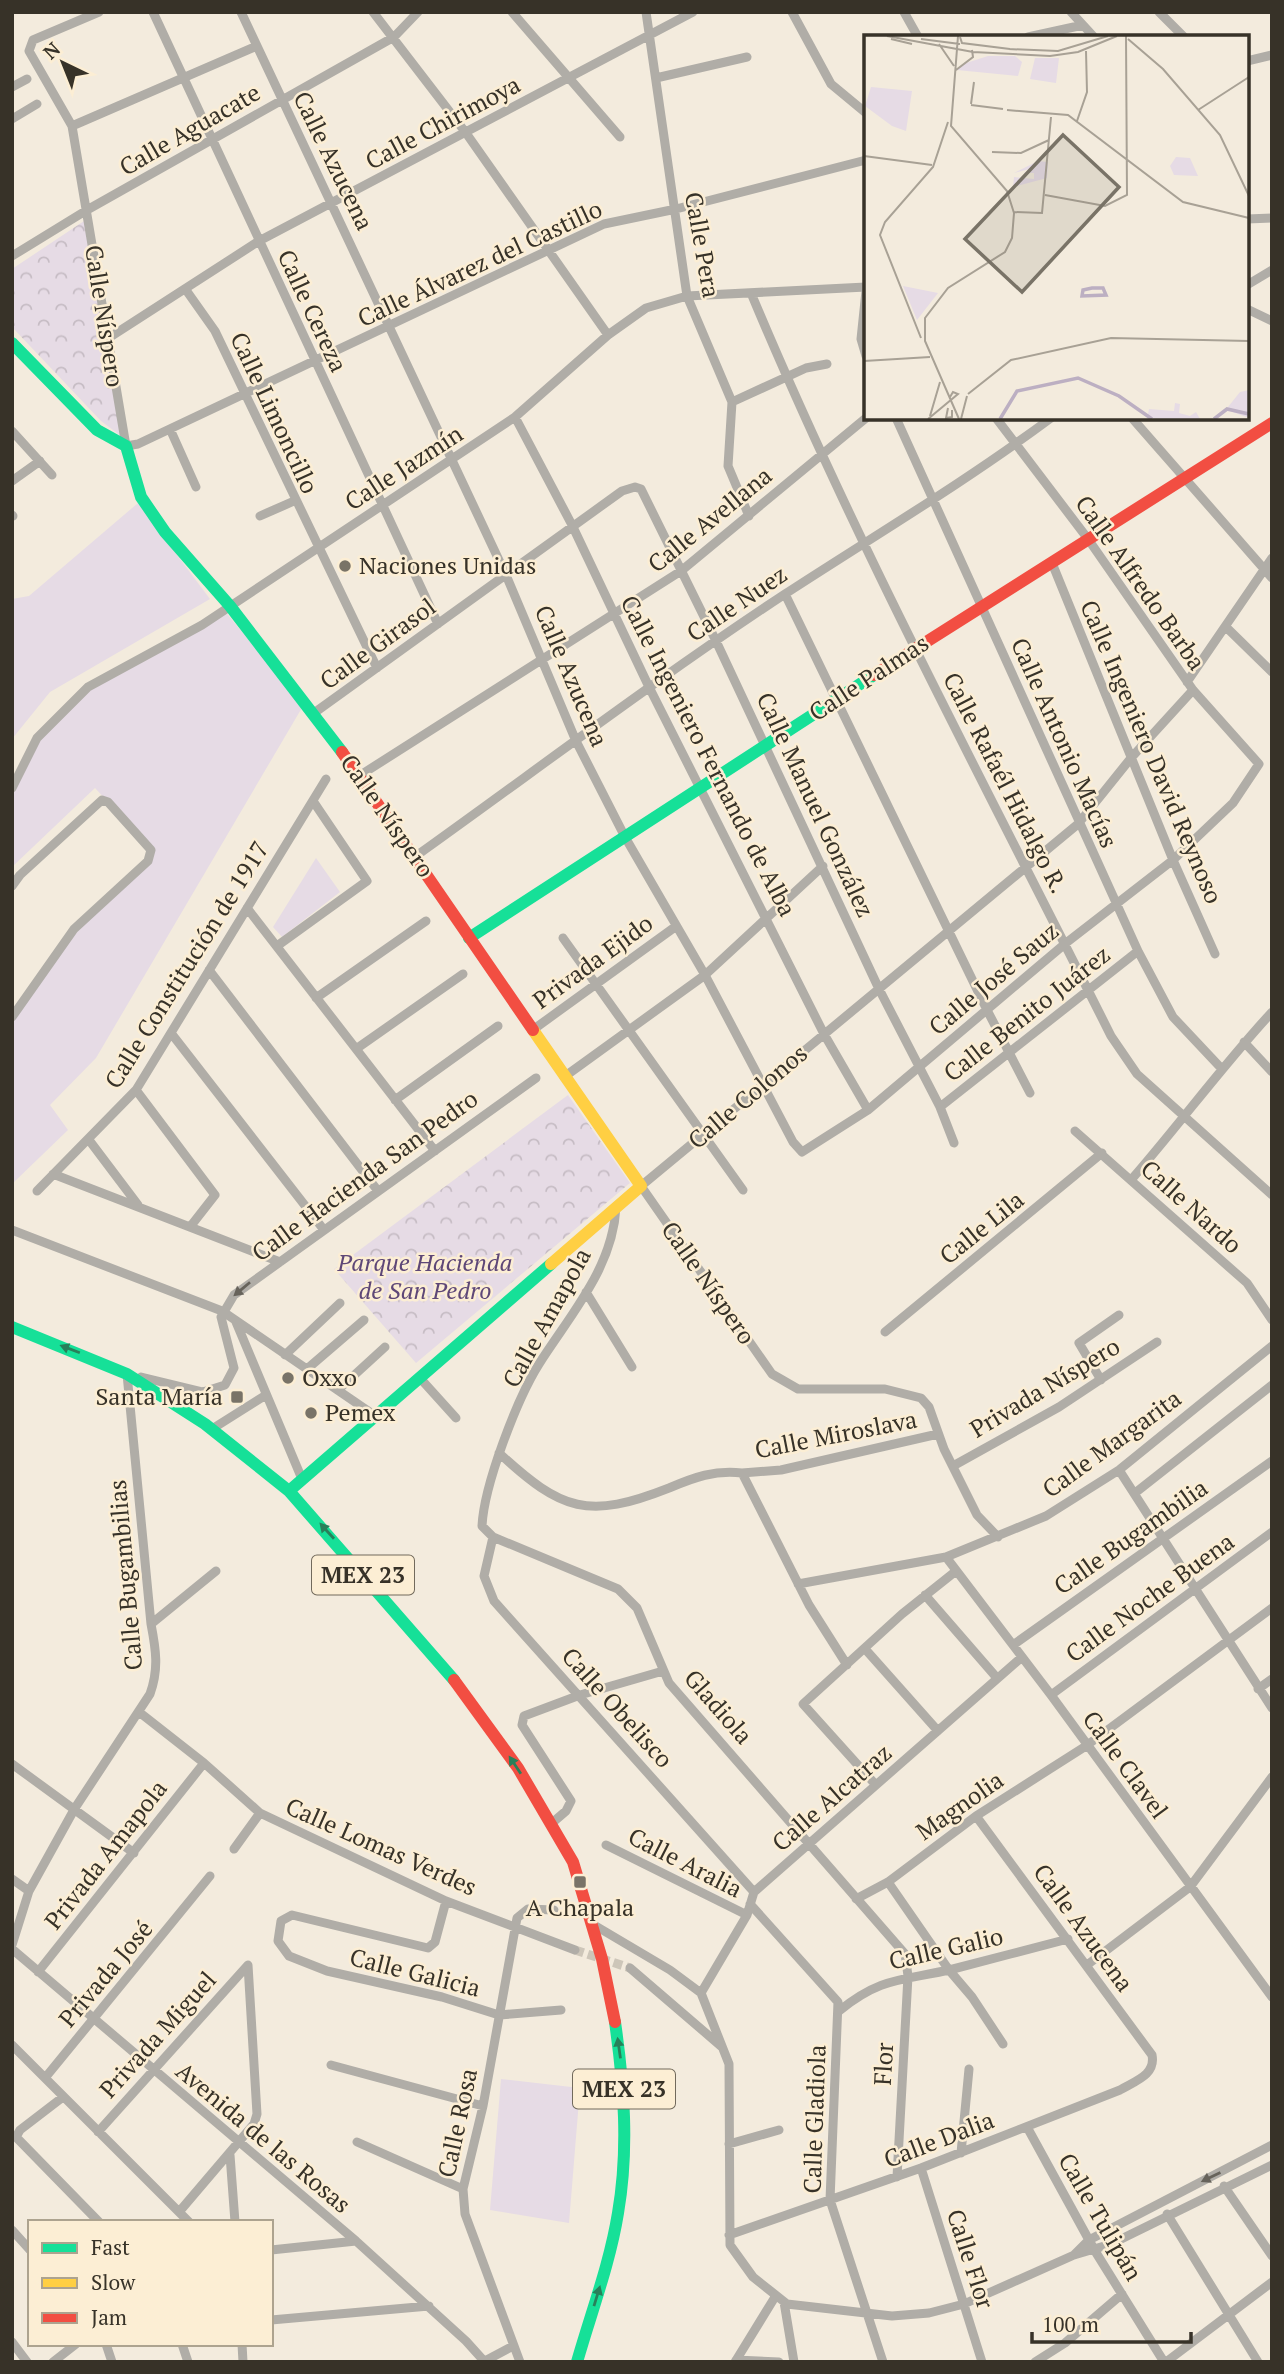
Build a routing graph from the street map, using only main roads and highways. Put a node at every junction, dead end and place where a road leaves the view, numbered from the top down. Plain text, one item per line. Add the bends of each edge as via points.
1 (12, 343) edge
2 (1272, 423) edge
3 (469, 938) junction
4 (641, 1186) joint
5 (12, 1327) edge
6 (289, 1490) junction
7 (577, 2362) edge

1 - 3 main road, Calle Níspero via 104,436 126,446 141,497 165,532 314,713
2 - 3 main road, Calle Palmas via 981,605
3 - 4 main road, Calle Níspero
4 - 6 main road, Calle Colonos
6 -> 5 main road, MEX 23 via 212,1429 127,1374
7 -> 6 main road, MEX 23 via 618,2215 625,2132 618,2040 593,1924 573,1862 468,1696

